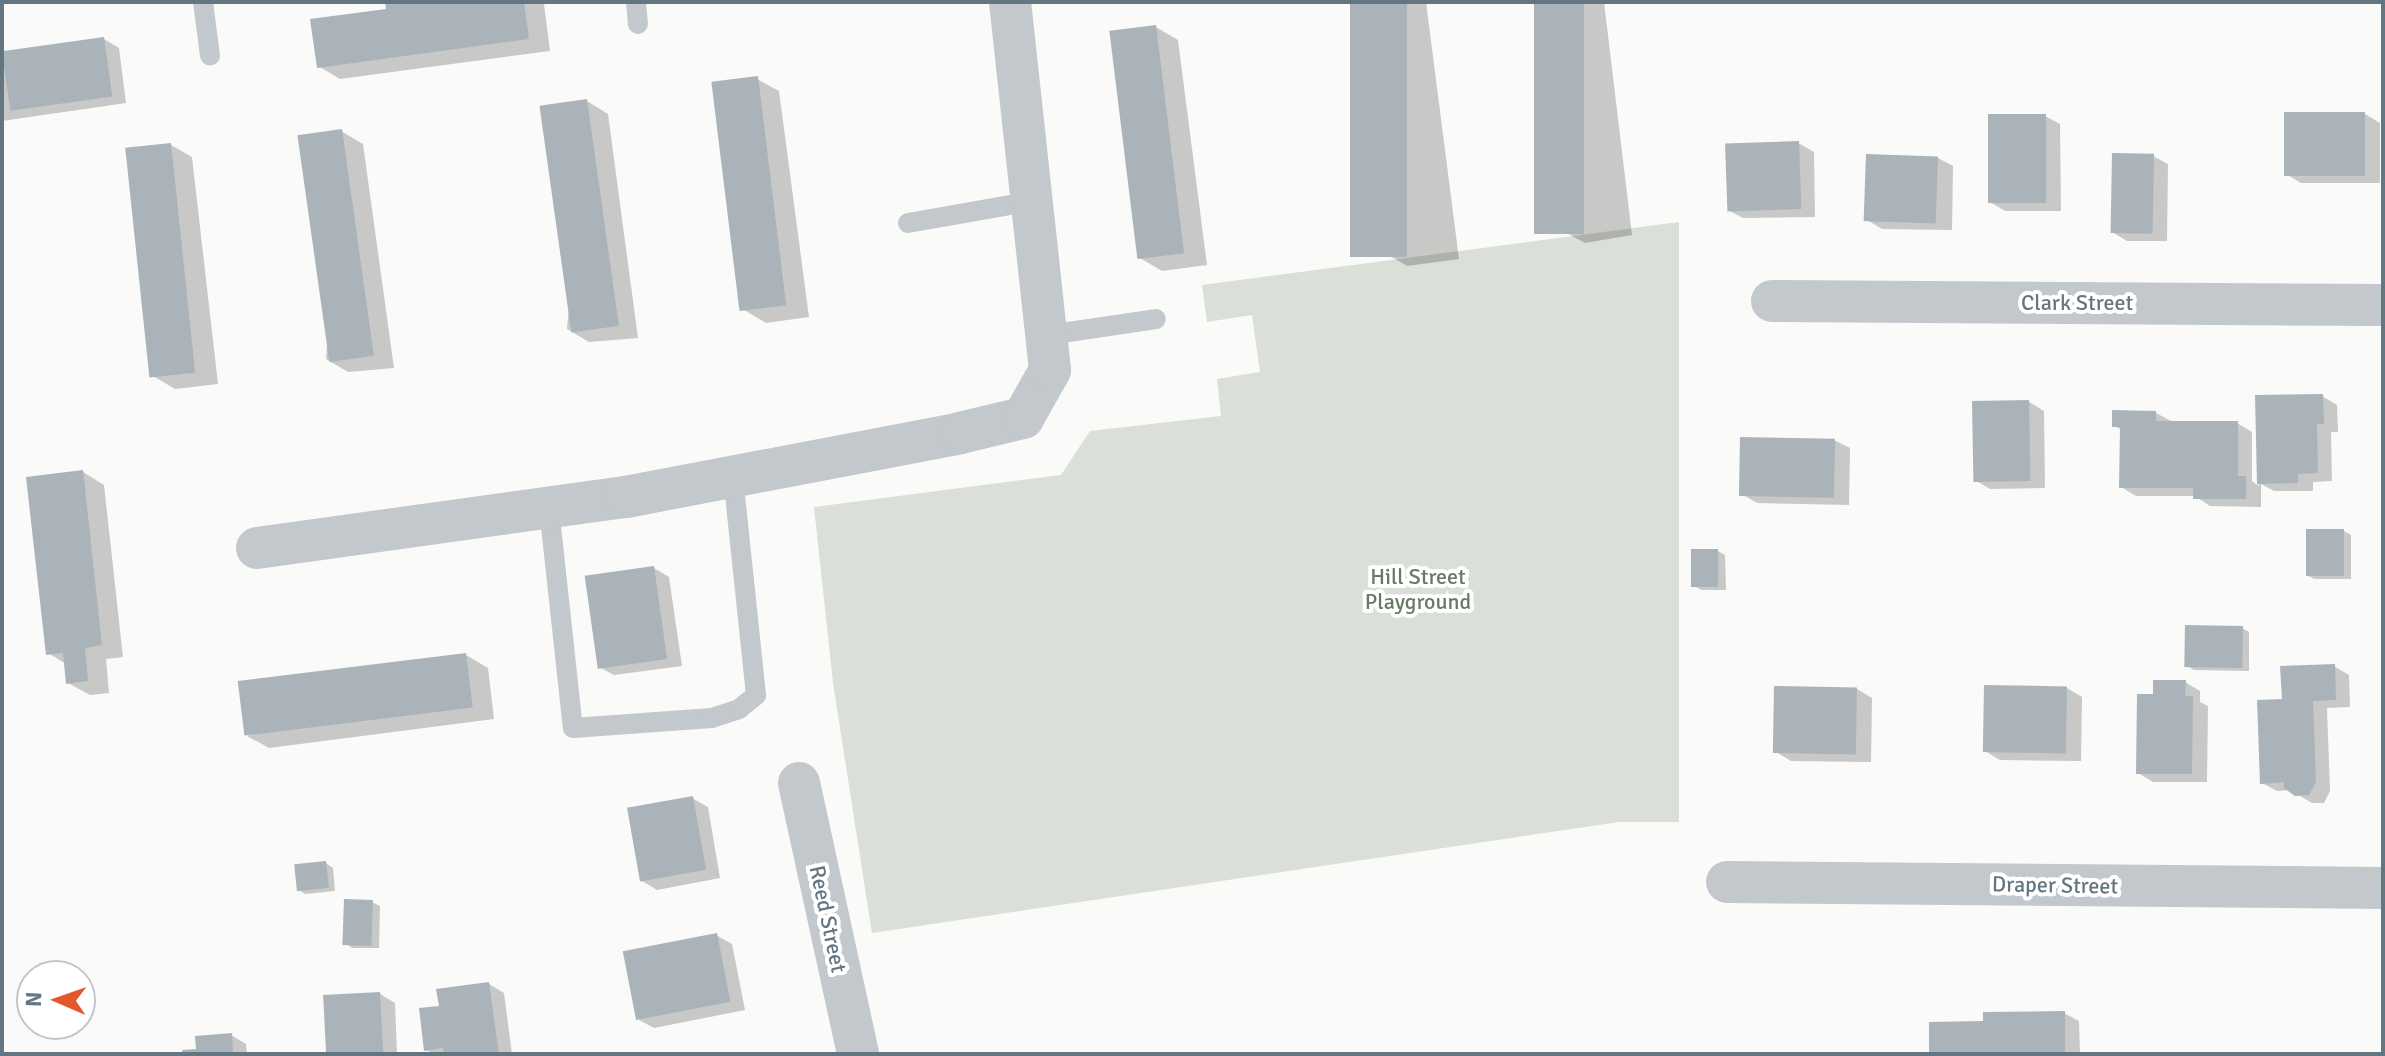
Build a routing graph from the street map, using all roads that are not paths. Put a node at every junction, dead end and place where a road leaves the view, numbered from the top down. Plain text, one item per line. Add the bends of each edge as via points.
1 (203, 2) edge
2 (636, 2) edge
3 (1010, 2) edge
4 (638, 24) dead end
5 (210, 56) dead end
6 (1033, 201) junction
7 (908, 223) dead end
8 (1772, 301) dead end
9 (2383, 305) edge
10 (1156, 319) dead end
11 (1048, 335) junction
12 (733, 476) junction
13 (549, 508) junction
14 (257, 548) dead end
15 (799, 783) dead end
16 (1727, 882) dead end
17 (2383, 888) edge
18 (858, 1054) edge

1 - 5 lane
2 - 4 lane
3 - 6 street
6 - 7 lane
6 - 11 street
8 - 9 street, Clark Street
10 - 11 lane
11 - 12 street via 1050,370 1023,418
12 - 13 street
12 - 13 lane via 756,695 739,709 712,718 573,728
13 - 14 street
15 - 18 street, Reed Street
16 - 17 street, Draper Street

